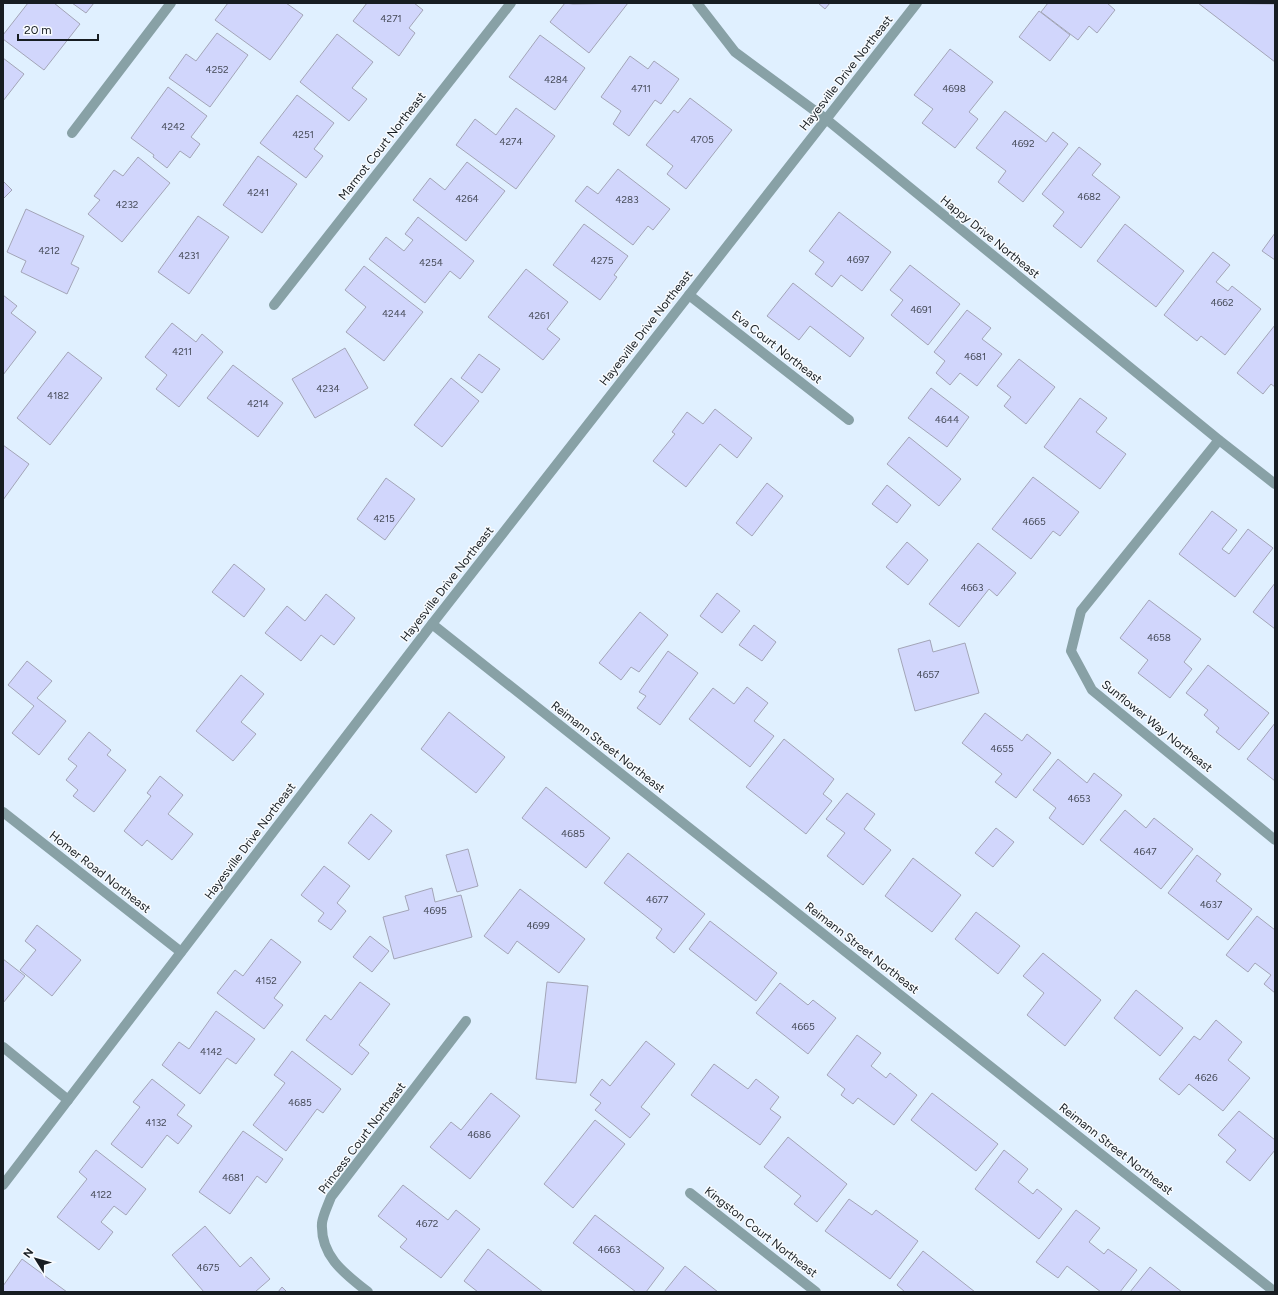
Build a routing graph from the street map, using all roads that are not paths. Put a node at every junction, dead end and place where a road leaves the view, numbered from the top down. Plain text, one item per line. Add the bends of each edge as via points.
1 (171, 3) edge
2 (511, 3) edge
3 (697, 3) edge
4 (917, 3) edge
5 (826, 119) junction
6 (72, 133) dead end
7 (689, 295) junction
8 (274, 305) dead end
9 (849, 420) dead end
10 (1219, 440) junction
11 (1275, 484) edge
12 (432, 624) junction
13 (3, 812) edge
14 (1275, 840) edge
15 (181, 952) junction
16 (466, 1021) dead end
17 (3, 1047) edge
18 (68, 1100) junction
19 (3, 1185) edge
20 (690, 1192) dead end
21 (368, 1292) edge
22 (816, 1292) edge
23 (1275, 1292) edge

1 - 6 street
2 - 8 street, Marmot Court Northeast
3 - 5 street, Happy Drive Northeast via 735,52
4 - 5 street, Hayesville Drive Northeast
5 - 7 street, Hayesville Drive Northeast
5 - 10 street, Happy Drive Northeast
7 - 9 street, Eva Court Northeast
7 - 12 street, Hayesville Drive Northeast
10 - 11 street, Happy Drive Northeast
10 - 14 street, Sunflower Way Northeast via 1081,611 1071,651 1092,690
12 - 15 street, Hayesville Drive Northeast
12 - 23 street, Reimann Street Northeast
13 - 15 street, Homer Road Northeast
15 - 18 street, Hayesville Drive Northeast
16 - 21 street, Princess Court Northeast via 331,1197 324,1216 324,1244 332,1259
17 - 18 street
18 - 19 street, Hayesville Drive Northeast
20 - 22 street, Kingston Court Northeast

